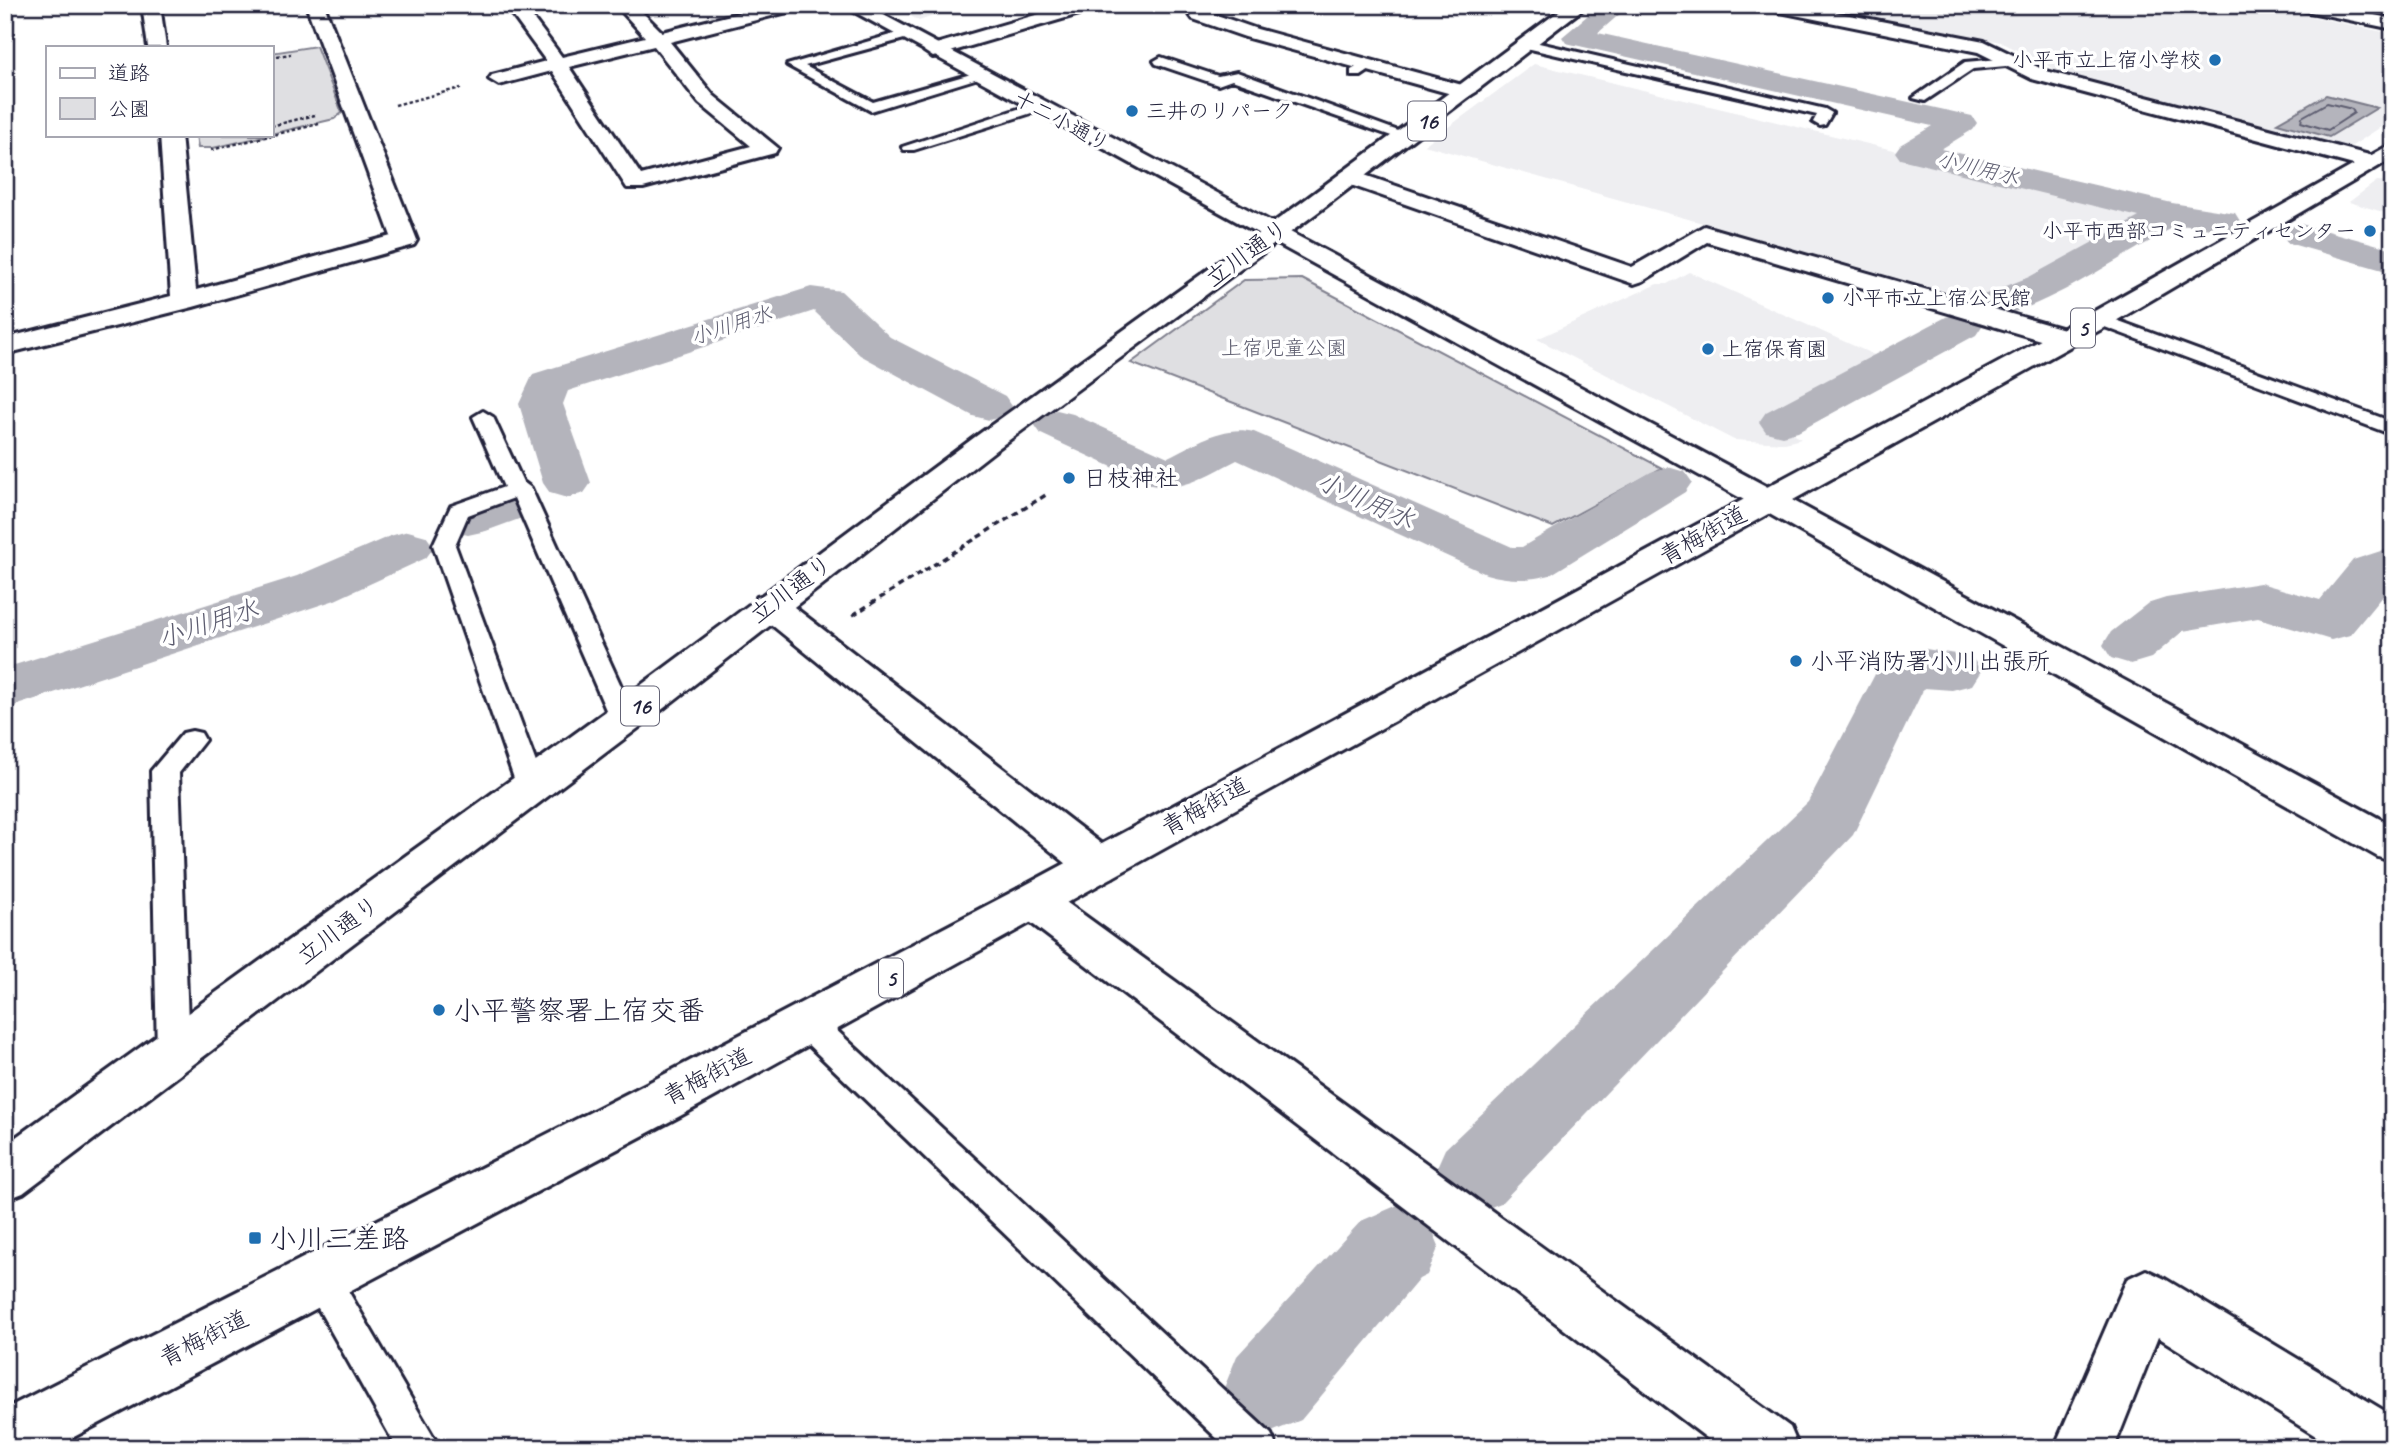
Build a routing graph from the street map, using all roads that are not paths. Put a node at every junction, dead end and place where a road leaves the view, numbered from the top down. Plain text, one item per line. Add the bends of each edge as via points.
1 (150, 5) edge
2 (316, 5) edge
3 (514, 5) edge
4 (625, 5) edge
5 (793, 5) edge
6 (851, 5) edge
7 (1090, 5) edge
8 (1210, 5) edge
9 (1579, 5) edge
10 (1770, 5) edge
11 (2301, 5) edge
12 (2393, 24) edge
13 (904, 35) junction
14 (658, 39) junction
15 (1526, 44) junction
16 (157, 46) edge
17 (933, 51) junction
18 (1161, 61) dead end
19 (2012, 61) junction
20 (557, 64) junction
21 (978, 75) junction
22 (499, 79) road end
23 (1466, 92) junction
24 (1920, 98) dead end
25 (1035, 107) junction
26 (1819, 122) dead end
27 (1405, 136) junction
28 (171, 147) edge
29 (909, 147) dead end
30 (2393, 149) edge
31 (2363, 165) junction
32 (1350, 177) junction
33 (2393, 177) edge
34 (1273, 234) junction
35 (184, 301) junction
36 (2100, 319) junction
37 (2064, 338) junction
38 (5, 346) edge
39 (483, 417) dead end
40 (2393, 429) edge
41 (516, 490) junction
42 (1768, 500) junction
43 (769, 605) junction
44 (623, 719) junction
45 (192, 740) dead end
46 (531, 787) junction
47 (2393, 846) edge
48 (1098, 865) junction
49 (1033, 901) junction
50 (807, 1023) junction
51 (173, 1052) junction
52 (5, 1176) edge
53 (320, 1278) junction
54 (5, 1441) edge
55 (419, 1448) edge
56 (1257, 1448) edge
57 (1769, 1448) edge
58 (2084, 1448) edge
59 (2390, 1448) edge

1 - 16 street
2 - 35 street via 405,240
3 - 20 street
4 - 14 street
5 - 14 street
6 - 13 street, 十二小通り
7 - 17 street
8 - 23 street via 1199,15 1363,70
9 - 15 street, 立川通り / 16
10 - 19 street via 1984,47
11 - 12 street
13 - 17 street, 十二小通り
13 - 21 lane via 794,65 871,107
14 - 20 street
14 - 20 street via 706,99 767,148 635,183
15 - 23 street, 立川通り / 16
15 - 26 lane via 1825,113
17 - 21 street, 十二小通り
18 - 27 lane via 1218,80 1232,75
19 - 24 lane via 1970,65
19 - 31 street via 2039,75
20 - 22 street
21 - 25 street, 十二小通り
23 - 27 street, 立川通り / 16
25 - 29 lane
25 - 34 street, 十二小通り
27 - 32 street, 立川通り / 16
28 - 35 street
30 - 31 street, 青梅街道 / 5
31 - 33 street
31 - 36 street, 青梅街道 / 5
32 - 34 street, 立川通り / 16
32 - 37 street via 1634,276 1704,233
34 - 42 street, 十二小通り
34 - 43 street, 立川通り / 16
35 - 38 street
36 - 37 street, 青梅街道 / 5
36 - 40 lane
37 - 42 street, 青梅街道 / 5
39 - 41 lane
41 - 44 lane via 520,488
41 - 46 lane via 459,512 444,545
42 - 47 street, 十二小通り
42 - 48 street, 青梅街道 / 5
43 - 44 street, 立川通り / 16
43 - 48 street
44 - 46 street, 立川通り / 16
45 - 51 lane via 165,771
46 - 51 street, 立川通り / 16
48 - 49 street, 青梅街道 / 5
49 - 50 street, 青梅街道 / 5
49 - 57 street
50 - 53 street, 青梅街道 / 5
50 - 56 lane
51 - 52 street, 立川通り / 16
53 - 54 street, 青梅街道 / 5
53 - 55 lane
58 - 59 street via 2146,1298

